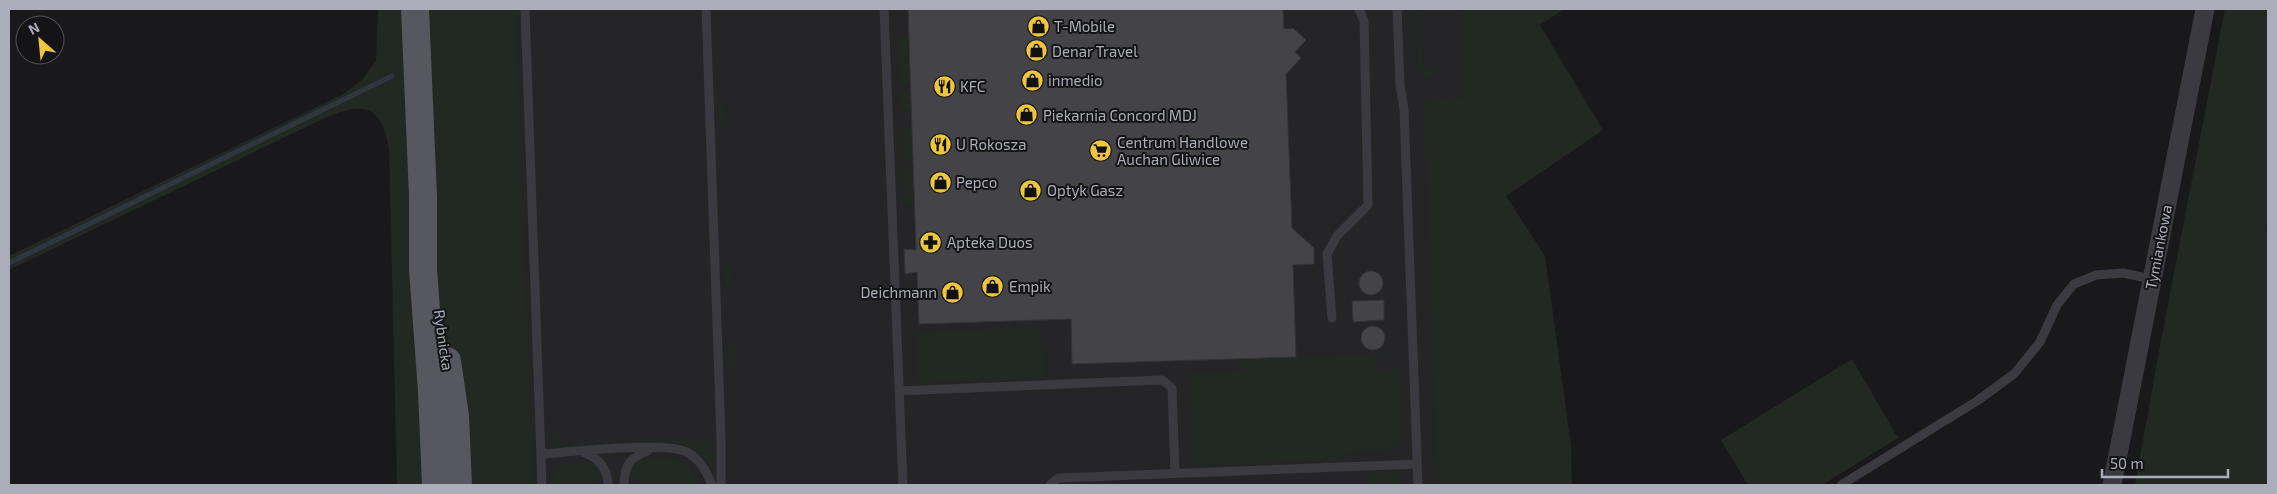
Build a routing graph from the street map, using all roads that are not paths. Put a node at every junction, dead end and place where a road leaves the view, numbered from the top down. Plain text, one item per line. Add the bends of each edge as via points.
1 (415, 9) edge
2 (525, 9) edge
3 (706, 9) edge
4 (884, 9) edge
5 (1359, 9) edge
6 (1397, 9) edge
7 (2205, 9) edge
8 (423, 196) junction
9 (2152, 279) junction
10 (1332, 318) dead end
11 (432, 391) junction
12 (899, 391) junction
13 (424, 439) dead end
14 (654, 448) junction
15 (580, 451) junction
16 (541, 454) junction
17 (1417, 464) junction
18 (1175, 473) junction
19 (710, 483) edge
20 (610, 484) edge
21 (436, 485) edge
22 (458, 485) edge
23 (542, 485) edge
24 (624, 485) edge
25 (721, 485) edge
26 (903, 485) edge
27 (1050, 485) edge
28 (1418, 485) edge
29 (1842, 485) edge
30 (2112, 485) edge

1 - 8 main road, Rybnicka
2 - 16 lane
3 - 25 lane
4 - 12 lane
5 - 10 lane via 1364,21 1368,206 1337,236 1327,254
6 - 17 lane via 1404,110
7 - 9 street, Tymiankowa
8 - 11 main road, Rybnicka via 423,269
8 - 22 main road, Rybnicka via 455,416
9 - 29 lane via 2123,273 2096,275 2074,284 2057,306 2040,342 2014,374 1977,401
9 - 30 street, Tymiankowa
11 - 13 lane
11 - 21 main road, Rybnicka
12 - 18 lane via 1162,380 1172,388
12 - 26 lane
14 - 15 lane
14 - 19 lane via 676,448 689,454 701,464
14 - 24 lane via 630,461
15 - 16 lane
15 - 20 lane via 599,460
16 - 23 lane
17 - 18 lane
17 - 28 lane
18 - 27 lane via 1058,478

